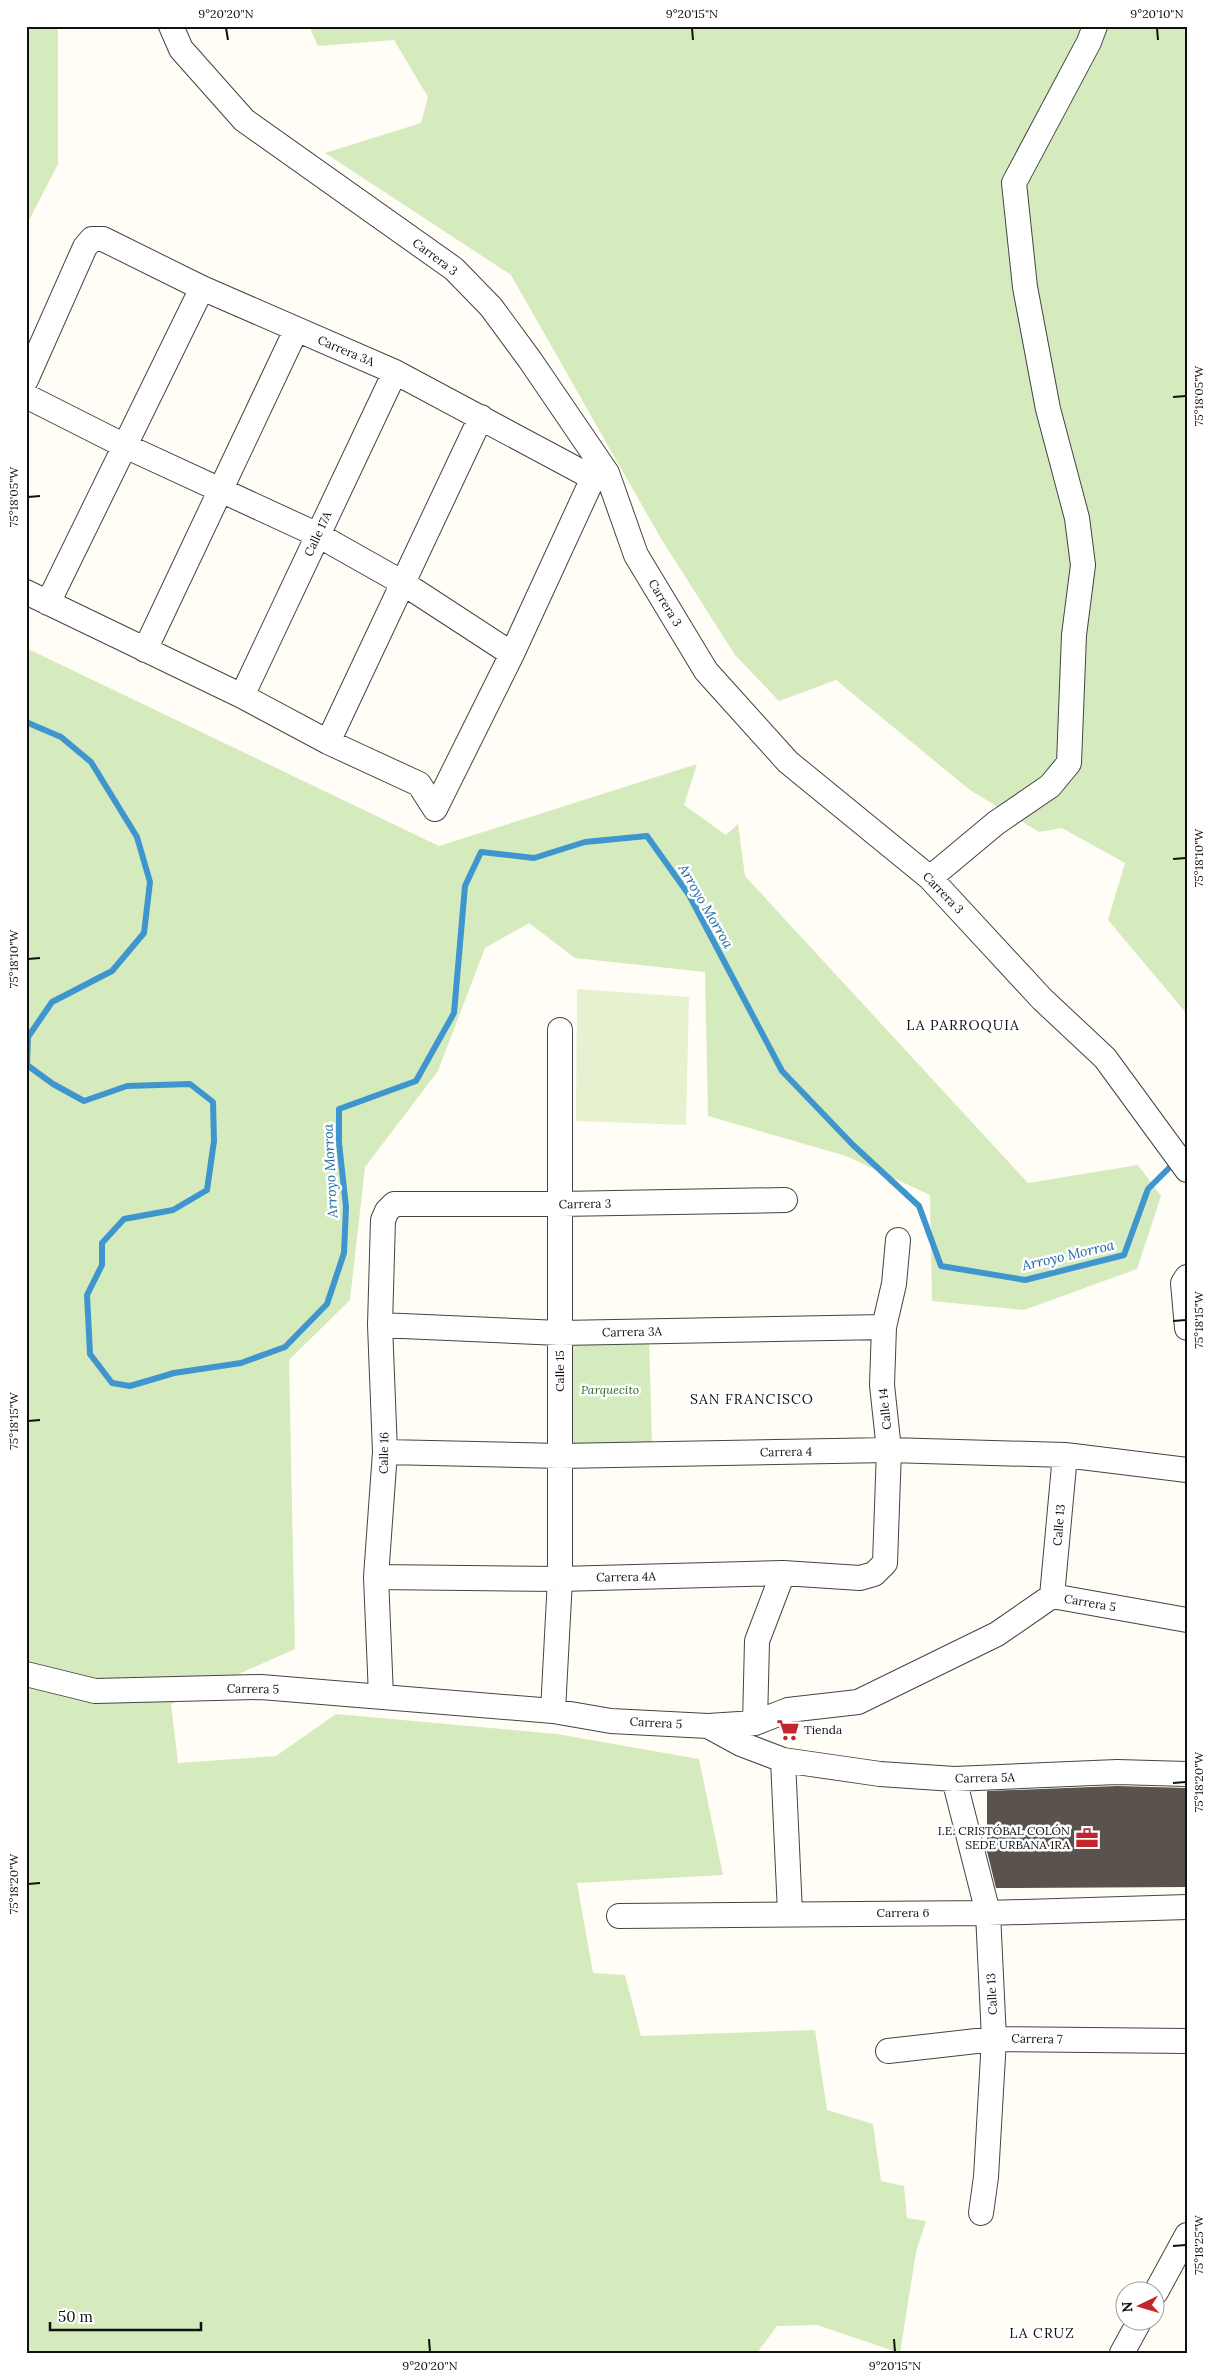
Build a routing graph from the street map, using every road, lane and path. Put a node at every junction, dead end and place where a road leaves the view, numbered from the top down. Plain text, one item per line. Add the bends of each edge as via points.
1 (171, 26) edge
2 (1095, 26) edge
3 (202, 288) junction
4 (296, 330) junction
5 (395, 372) junction
6 (26, 380) edge
7 (26, 396) edge
8 (481, 417) junction
9 (123, 445) junction
10 (600, 476) junction
11 (220, 491) junction
12 (318, 535) junction
13 (403, 583) junction
14 (26, 592) edge
15 (48, 603) junction
16 (145, 650) junction
17 (512, 654) junction
18 (242, 696) junction
19 (328, 742) junction
20 (930, 878) junction
21 (560, 1030) dead end
22 (1187, 1170) edge
23 (785, 1200) dead end
24 (560, 1204) junction
25 (387, 1211) joint
26 (898, 1240) dead end
27 (1187, 1277) edge
28 (380, 1325) junction
29 (884, 1327) junction
30 (1187, 1328) edge
31 (560, 1333) junction
32 (889, 1450) junction
33 (385, 1452) junction
34 (1065, 1454) junction
35 (560, 1456) junction
36 (1187, 1470) edge
37 (782, 1574) junction
38 (874, 1574) joint
39 (376, 1577) junction
40 (560, 1579) junction
41 (1052, 1596) junction
42 (1187, 1620) edge
43 (26, 1674) edge
44 (381, 1696) junction
45 (553, 1711) junction
46 (755, 1723) junction
47 (708, 1726) junction
48 (783, 1760) junction
49 (1187, 1774) edge
50 (954, 1779) junction
51 (1187, 1907) edge
52 (790, 1913) junction
53 (988, 1913) junction
54 (619, 1916) dead end
55 (994, 2038) junction
56 (1187, 2041) edge
57 (888, 2051) dead end
58 (981, 2213) dead end
59 (1187, 2235) edge
60 (1161, 2282) edge
61 (1134, 2332) edge
62 (1122, 2353) edge

1 - 10 street, Carrera 3 via 181,49 244,120 454,269 491,307 530,360
2 - 20 street via 1014,183 1026,286 1044,390 1076,518 1083,565 1074,635 1069,763 1050,786 996,823
3 - 4 street, Carrera 3A
3 - 6 street, Carrera 3A via 102,240 92,239 85,247
3 - 9 street
4 - 5 street, Carrera 3A
4 - 11 street
5 - 8 street, Carrera 3A
5 - 12 street, Calle 17A
7 - 9 street
8 - 10 street, Carrera 3A
8 - 13 street
9 - 11 street
9 - 15 street
10 - 17 street
10 - 20 street, Carrera 3 via 636,555 706,670 788,762
11 - 12 street
11 - 16 street
12 - 13 street
12 - 18 street, Calle 17A
13 - 17 street
13 - 19 street
14 - 15 street
15 - 16 street
16 - 18 street
17 - 19 street via 434,810 418,784
18 - 19 street
20 - 22 street, Carrera 3 via 1042,999 1105,1058
21 - 24 street, Calle 15
23 - 24 street, Carrera 3
24 - 25 street, Carrera 3 via 394,1204
24 - 31 street, Calle 15
25 - 28 street, Calle 16 via 383,1220
26 - 29 street, Calle 14 via 894,1284
27 - 30 street via 1183,1284
28 - 31 street, Carrera 3A
28 - 33 street, Calle 16
29 - 31 street, Carrera 3A
29 - 32 street, Calle 14 via 882,1385
31 - 35 street, Calle 15
32 - 34 street, Carrera 4
32 - 35 street, Carrera 4
32 - 38 street, Calle 14 via 885,1563
33 - 35 street, Carrera 4
33 - 39 street, Calle 16
34 - 36 street, Carrera 4
34 - 41 street, Calle 13
35 - 40 street, Calle 15
37 - 38 street, Carrera 4A via 860,1578
37 - 40 street, Carrera 4A
37 - 46 street via 757,1641
39 - 40 street, Carrera 4A
39 - 44 street, Calle 16
40 - 45 street, Calle 15
41 - 42 street, Carrera 5
41 - 46 street, Carrera 5 via 996,1634 858,1702 788,1710
43 - 44 street, Carrera 5 via 94,1691 261,1687
44 - 45 street, Carrera 5
45 - 47 street, Carrera 5 via 611,1720
46 - 47 street, Carrera 5
47 - 48 street, Carrera 5A via 741,1744
48 - 50 street, Carrera 5A via 880,1774
48 - 52 street
49 - 50 street, Carrera 5A via 1116,1772
50 - 53 street, Calle 13
51 - 53 street, Carrera 6
52 - 53 street, Carrera 6
52 - 54 street, Carrera 6
53 - 55 street, Calle 13
55 - 56 street, Carrera 7
55 - 57 street, Carrera 7
55 - 58 street, Calle 13
59 - 60 street
61 - 62 street

